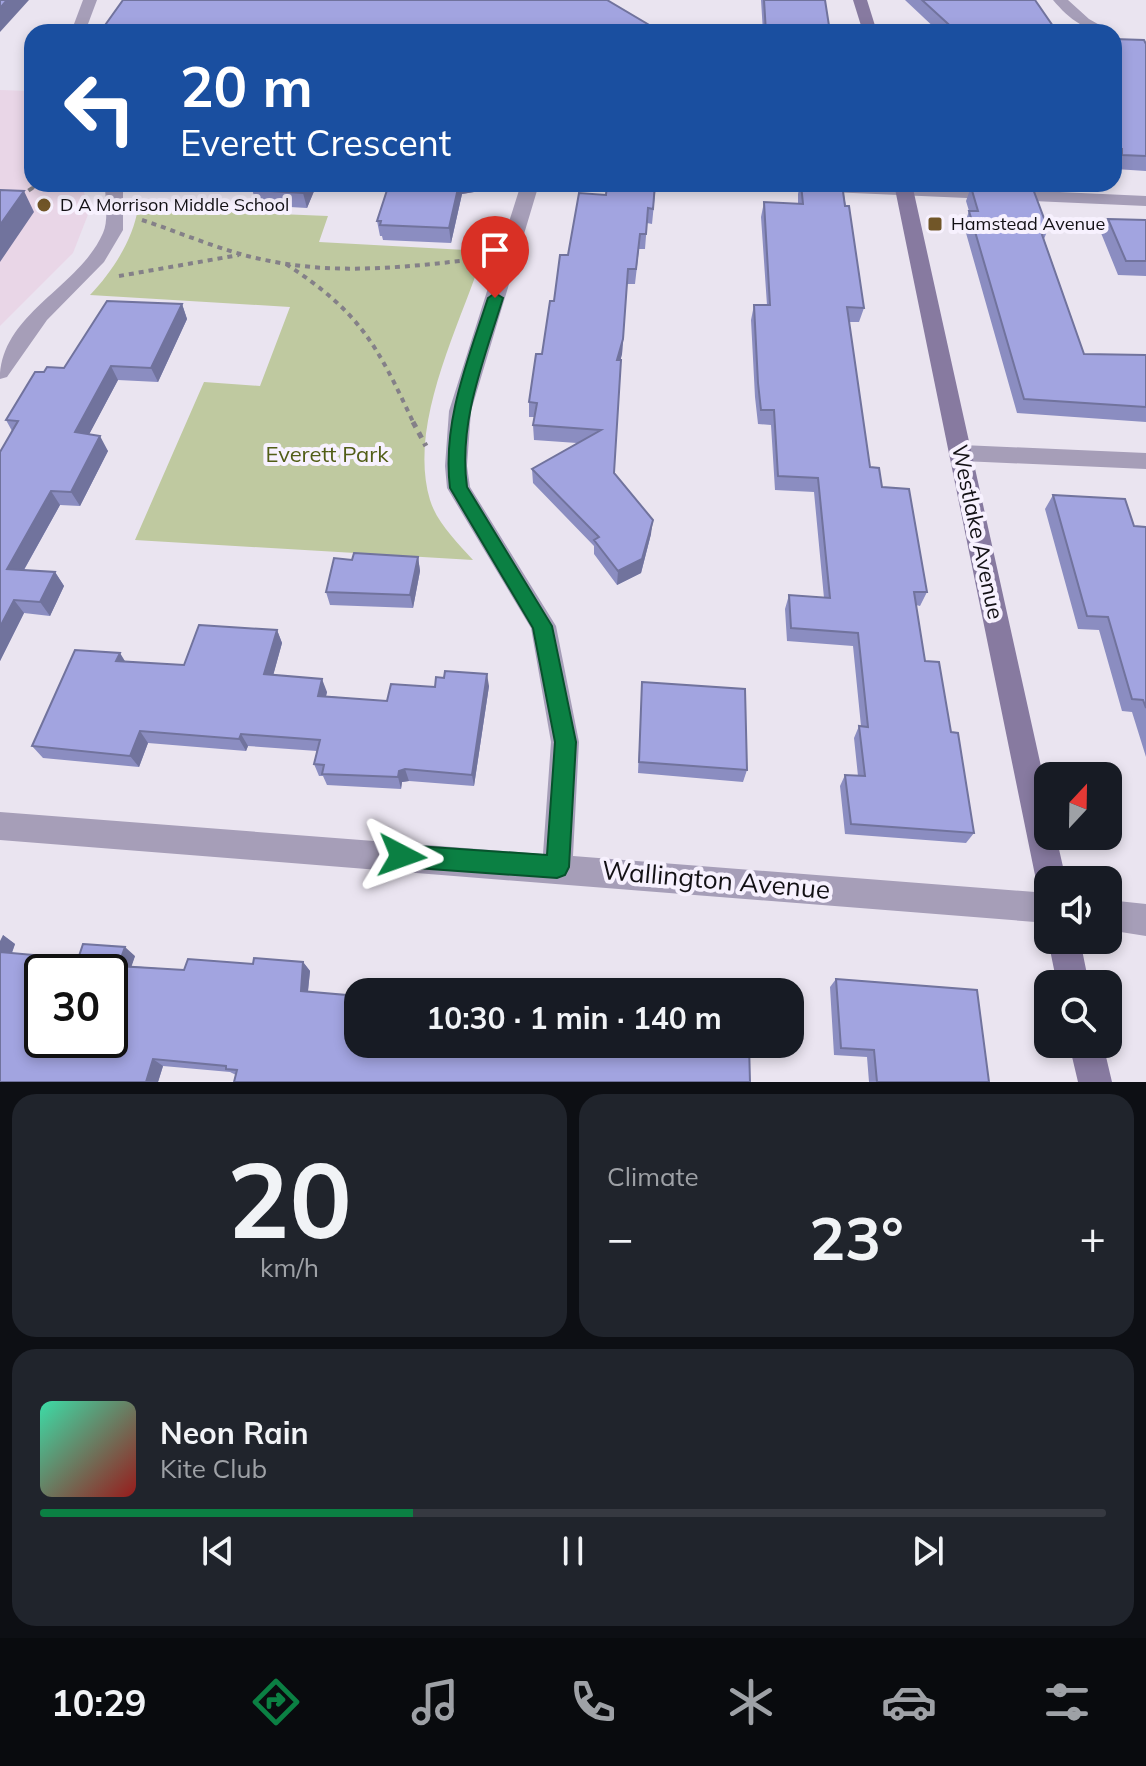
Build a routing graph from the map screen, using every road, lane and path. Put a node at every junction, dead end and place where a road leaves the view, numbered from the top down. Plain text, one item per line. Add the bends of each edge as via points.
1 (90, 0) edge
2 (860, 0) edge
3 (1060, 0) edge
4 (81, 24) edge
5 (868, 24) edge
6 (1088, 24) edge
7 (25, 192) edge
8 (115, 192) edge
9 (528, 192) edge
10 (905, 192) edge
11 (990, 192) edge
12 (16, 198) edge
13 (1146, 201) edge
14 (116, 213) junction
15 (240, 254) junction
16 (486, 258) dead end
17 (286, 264) junction
18 (108, 280) dead end
19 (0, 372) edge
20 (428, 448) dead end
21 (962, 453) junction
22 (1146, 461) edge
23 (0, 826) edge
24 (1048, 866) edge
25 (557, 867) junction
26 (1034, 907) edge
27 (1122, 917) edge
28 (1146, 920) edge
29 (1089, 1058) edge
30 (1095, 1082) edge

1 - 4 street
2 - 5 street
3 - 6 street
7 - 12 path
8 - 14 street
9 - 25 street via 460,411 456,466 459,488 543,626 565,742
10 - 21 street, Westlake Avenue
11 - 13 street
14 - 15 path
14 - 19 street via 114,230 95,262 40,315
15 - 17 path
15 - 18 path
16 - 17 path via 374,268
17 - 20 path via 322,287 371,342 390,368
21 - 22 street
21 - 24 street, Westlake Avenue
23 - 25 street, Wallington Avenue
25 - 26 street, Wallington Avenue
27 - 28 street
29 - 30 street

